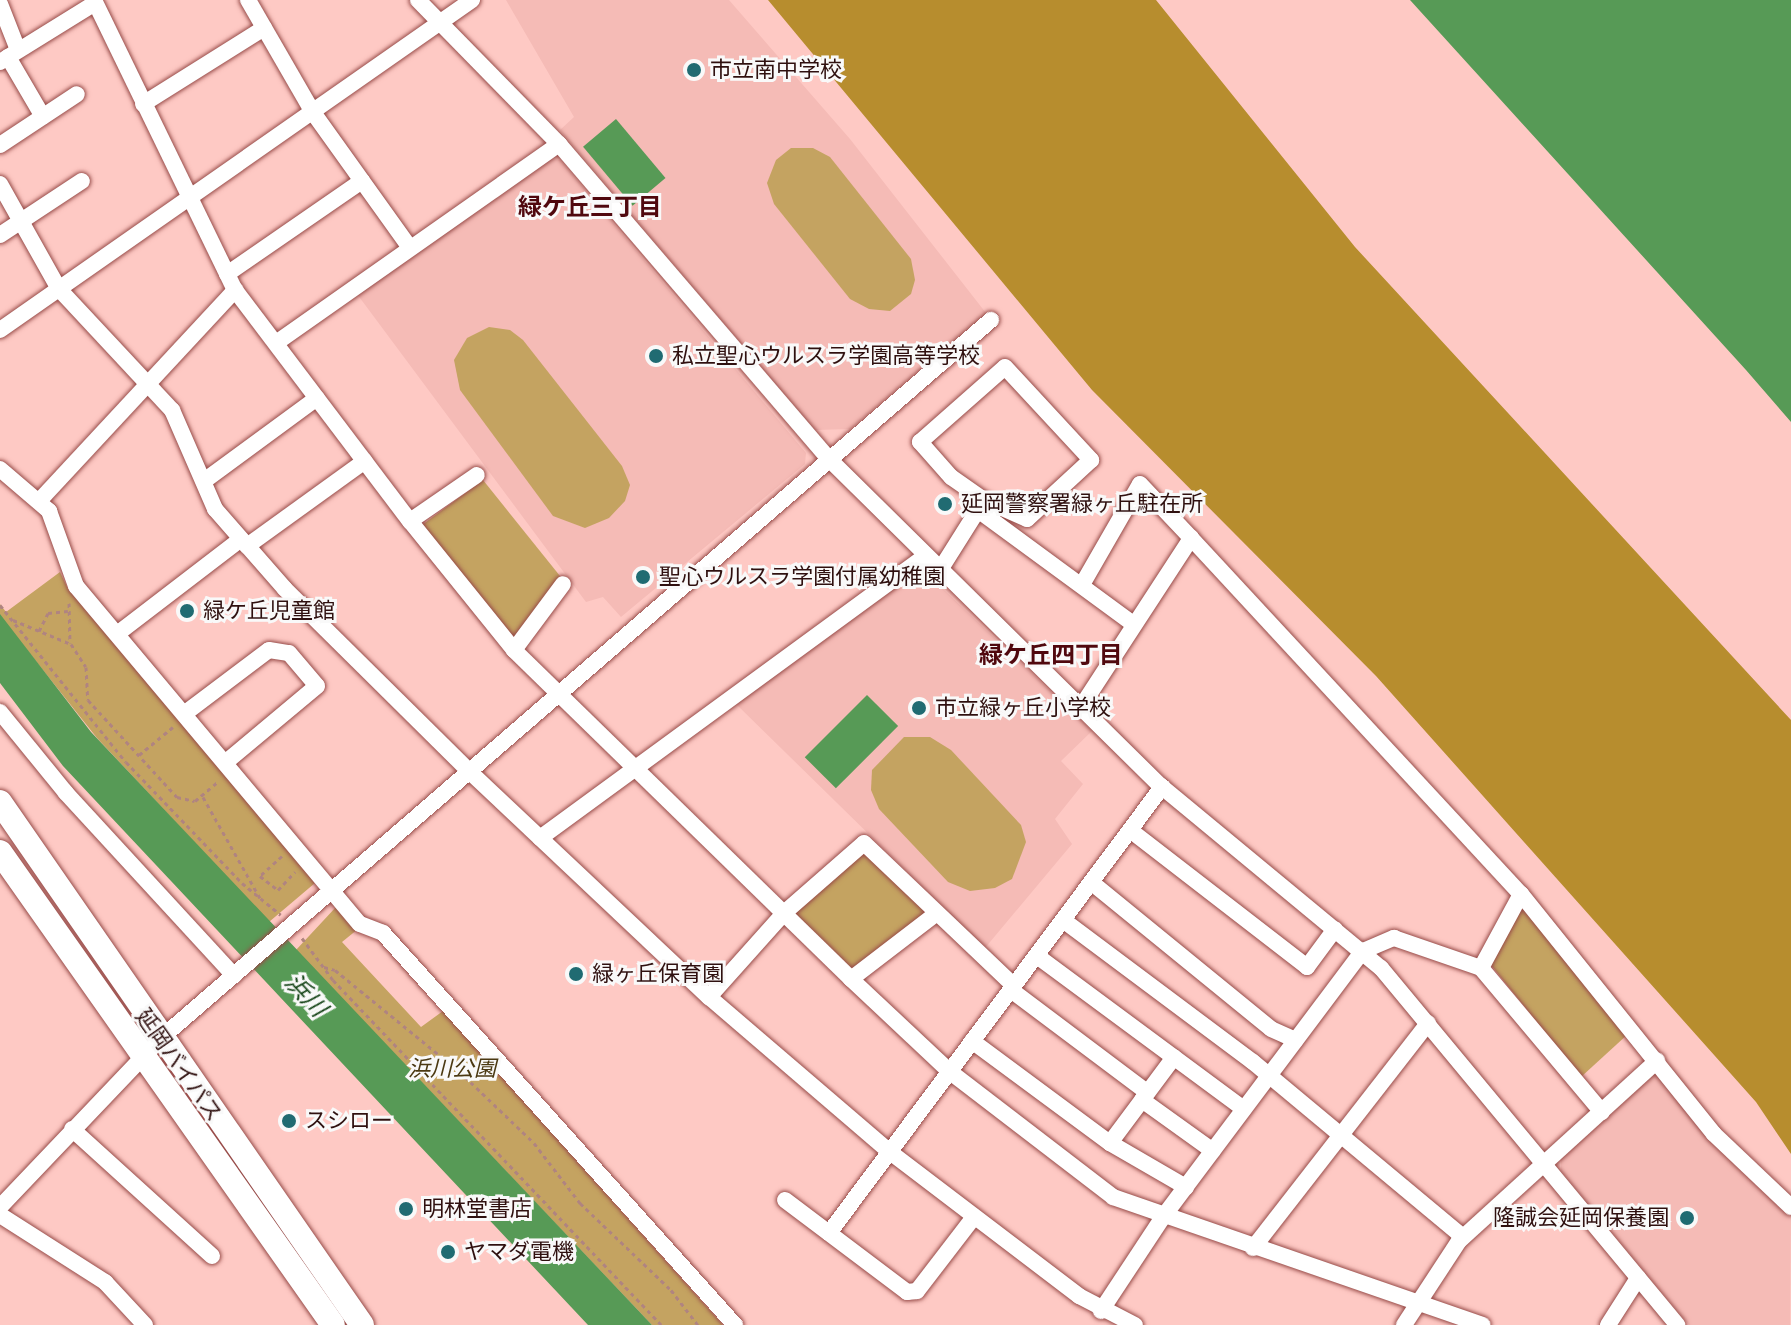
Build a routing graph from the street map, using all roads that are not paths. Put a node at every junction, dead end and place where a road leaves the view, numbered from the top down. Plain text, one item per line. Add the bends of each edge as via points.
1 (248, 0) edge
2 (418, 0) edge
3 (472, 0) edge
4 (94, 2) edge
5 (0, 4) edge
6 (440, 21) junction
7 (264, 28) junction
8 (9, 56) edge
9 (77, 94) dead end
10 (143, 104) junction
11 (312, 111) junction
12 (43, 117) junction
13 (559, 144) junction
14 (0, 145) edge
15 (82, 181) dead end
16 (362, 181) junction
17 (0, 184) edge
18 (188, 198) junction
19 (20, 222) junction
20 (0, 235) edge
21 (410, 248) junction
22 (227, 274) junction
23 (59, 289) junction
24 (235, 290) junction
25 (991, 320) dead end
26 (0, 330) edge
27 (276, 343) junction
28 (148, 383) junction
29 (317, 398) junction
30 (830, 460) junction
31 (365, 461) junction
32 (0, 469) edge
33 (477, 475) dead end
34 (204, 481) junction
35 (40, 500) junction
36 (981, 505) junction
37 (410, 521) junction
38 (1191, 538) junction
39 (244, 543) junction
40 (926, 556) junction
41 (940, 570) junction
42 (1083, 583) junction
43 (563, 584) dead end
44 (1133, 624) junction
45 (117, 634) junction
46 (514, 650) junction
47 (560, 694) junction
48 (1081, 707) junction
49 (0, 712) edge
50 (185, 715) junction
51 (633, 765) junction
52 (223, 771) junction
53 (469, 771) junction
54 (1162, 787) junction
55 (0, 802) edge
56 (1130, 830) junction
57 (540, 838) junction
58 (0, 852) edge
59 (1091, 882) junction
60 (330, 888) junction
61 (1521, 894) junction
62 (784, 913) junction
63 (937, 913) junction
64 (1063, 920) junction
65 (1335, 929) junction
66 (1363, 951) junction
67 (1037, 956) junction
68 (1481, 968) junction
69 (236, 974) junction
70 (851, 979) junction
71 (1012, 988) junction
72 (709, 997) junction
73 (1428, 1023) junction
74 (1296, 1040) junction
75 (972, 1041) junction
76 (151, 1048) junction
77 (1174, 1057) junction
78 (1657, 1061) junction
79 (949, 1071) junction
80 (1269, 1076) junction
81 (1145, 1096) junction
82 (1244, 1109) junction
83 (1602, 1112) junction
84 (72, 1129) junction
85 (1340, 1134) junction
86 (1110, 1143) junction
87 (1213, 1151) junction
88 (890, 1152) junction
89 (1545, 1164) junction
90 (1186, 1187) junction
91 (785, 1200) dead end
92 (0, 1207) edge
93 (1791, 1207) edge
94 (0, 1215) edge
95 (974, 1217) junction
96 (1163, 1217) junction
97 (829, 1233) junction
98 (1463, 1237) junction
99 (1253, 1248) junction
100 (212, 1256) dead end
101 (1638, 1278) junction
102 (1414, 1304) junction
103 (1101, 1311) junction
104 (145, 1325) edge
105 (333, 1325) edge
106 (362, 1325) edge
107 (735, 1325) edge
108 (1135, 1325) edge
109 (1404, 1325) edge
110 (1482, 1325) edge
111 (1608, 1325) edge
112 (1677, 1325) edge

1 - 7 street
2 - 6 street
3 - 6 street
4 - 8 street
4 - 10 street
5 - 8 street
6 - 11 street
6 - 13 street
7 - 10 street
7 - 11 street
8 - 12 street
9 - 12 street
10 - 18 street
11 - 16 street
11 - 18 street
12 - 14 street
13 - 21 street
13 - 30 street
15 - 19 street
16 - 21 street
16 - 22 street
17 - 19 street
18 - 22 street
18 - 23 street
19 - 20 street
19 - 23 street
21 - 27 street
22 - 24 street
23 - 26 street
23 - 28 street
24 - 27 street
24 - 28 street
25 - 30 street
27 - 29 street
28 - 34 street via 172,410
28 - 35 street
29 - 31 street
29 - 34 street
30 - 40 street
30 - 47 street
31 - 37 street
31 - 39 street
32 - 35 street
33 - 37 street
34 - 39 street via 215,509
35 - 45 street via 55,522 76,586
36 - 36 street via 920,442 1005,367 1091,460 1027,519
36 - 41 street
36 - 42 street
37 - 46 street
38 - 42 street via 1140,484
38 - 44 street
38 - 61 street
39 - 45 street
39 - 53 street
40 - 41 street
40 - 51 street
41 - 48 street
42 - 44 street
43 - 46 street
44 - 48 street
45 - 50 street
46 - 47 street
47 - 51 street
47 - 53 street
48 - 54 street
49 - 69 street via 66,793
50 - 52 street
50 - 52 street via 269,650 289,653 317,686
51 - 57 street
51 - 62 street
52 - 60 street
53 - 57 street
53 - 60 street
54 - 56 street
54 - 65 street
55 - 76 highway, 延岡バイパス
56 - 59 street
56 - 65 street via 1307,967
57 - 72 street
58 - 76 highway, 延岡バイパス
59 - 64 street
59 - 74 street via 1271,1029
60 - 69 street
60 - 107 street via 360,924 383,933
61 - 68 street
61 - 78 street
62 - 63 street via 864,843
62 - 70 street
62 - 72 street
63 - 70 street
63 - 71 street
64 - 67 street
64 - 80 street
65 - 66 street
66 - 68 street via 1394,938
66 - 73 street
66 - 74 street
67 - 71 street
67 - 77 street
68 - 83 street
69 - 76 street
70 - 79 street
71 - 75 street
71 - 81 street
72 - 88 street
73 - 85 street
73 - 89 street
74 - 80 street
75 - 79 street
75 - 86 street
76 - 84 street
76 - 105 highway, 延岡バイパス
76 - 106 highway, 延岡バイパス
77 - 81 street
77 - 82 street
78 - 83 street
78 - 93 street via 1714,1134
79 - 88 street
79 - 96 street via 1113,1197
80 - 82 street
80 - 85 street
81 - 86 street
81 - 87 street
82 - 87 street
83 - 89 street
84 - 92 street
84 - 100 street
85 - 98 street
85 - 99 street
86 - 90 street
87 - 90 street
88 - 95 street
88 - 97 street
89 - 98 street
89 - 101 street
90 - 96 street
91 - 97 street
94 - 104 street via 105,1282
95 - 97 street via 917,1291 907,1292
95 - 103 street
96 - 99 street
96 - 103 street
98 - 102 street
99 - 102 street
101 - 111 street
101 - 112 street
102 - 109 street
102 - 110 street
103 - 108 street

